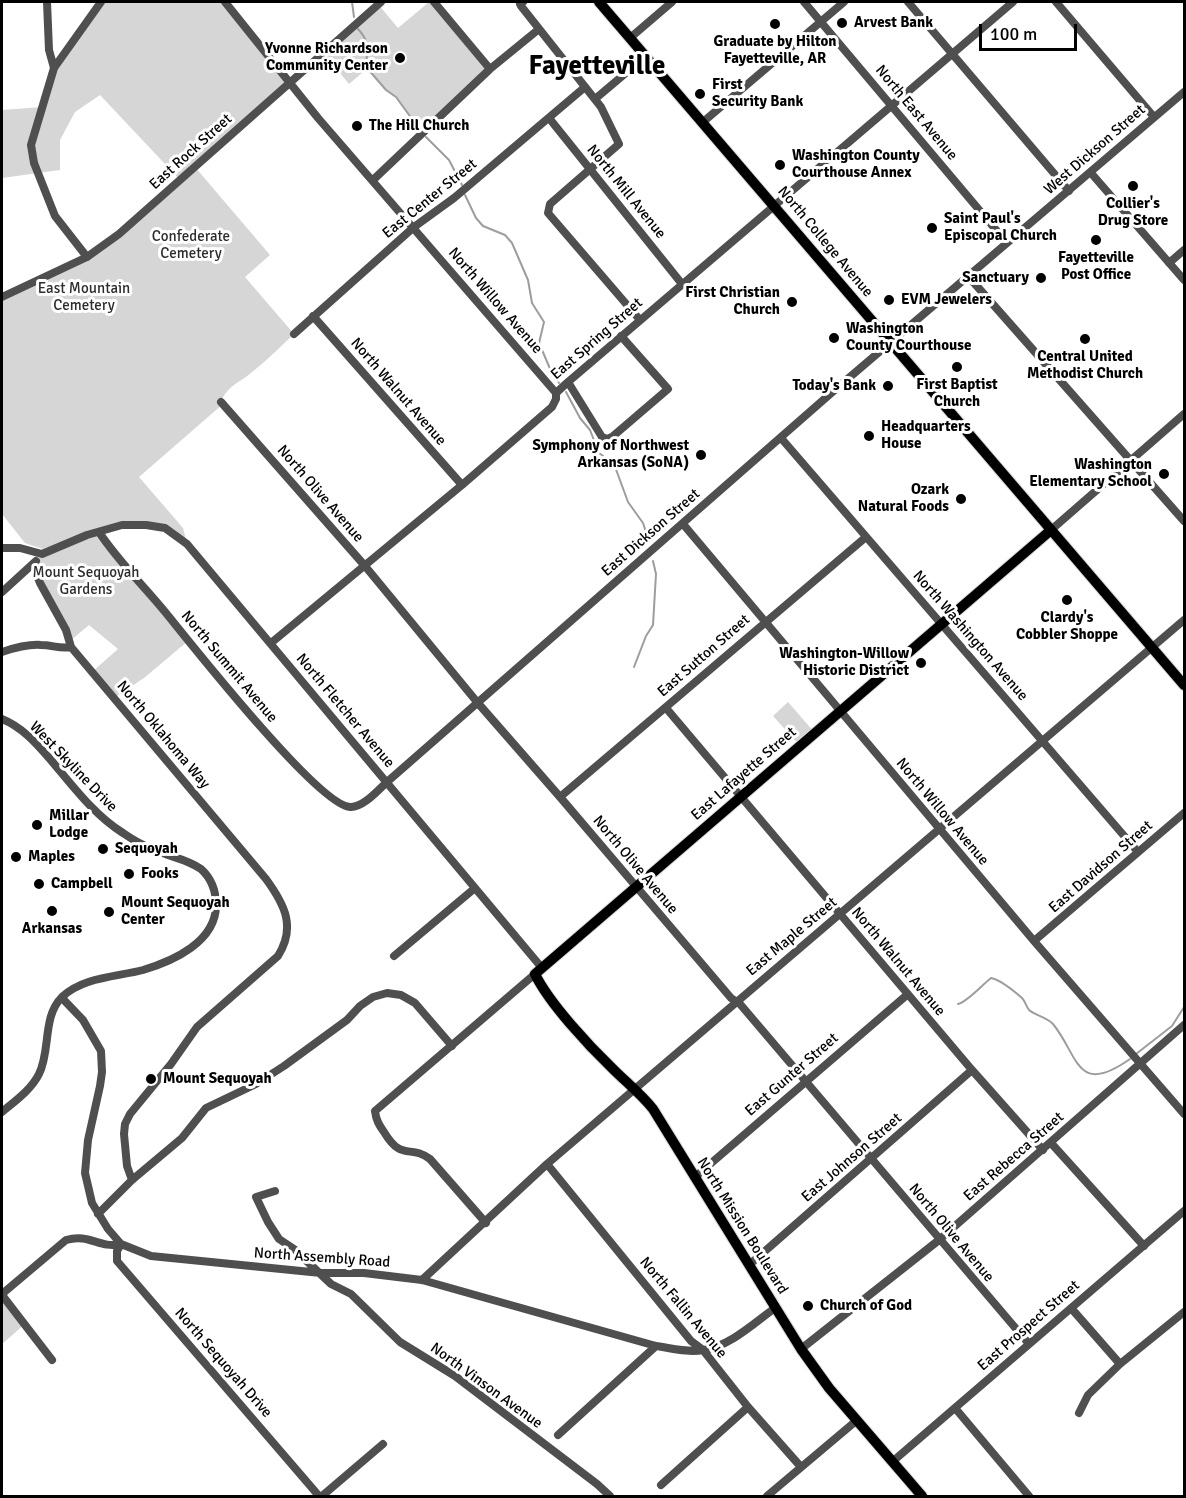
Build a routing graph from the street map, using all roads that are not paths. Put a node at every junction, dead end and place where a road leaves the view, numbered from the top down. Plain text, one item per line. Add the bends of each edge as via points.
1 (47, 2) edge
2 (101, 2) edge
3 (225, 2) edge
4 (381, 2) edge
5 (434, 2) edge
6 (523, 2) edge
7 (600, 2) edge
8 (672, 2) edge
9 (804, 2) edge
10 (844, 2) edge
11 (908, 2) edge
12 (1013, 2) edge
13 (1056, 2) edge
14 (821, 21) junction
15 (539, 29) junction
16 (630, 38) junction
17 (953, 53) junction
18 (646, 56) junction
19 (54, 68) junction
20 (490, 69) junction
21 (290, 81) junction
22 (585, 87) junction
23 (1185, 92) edge
24 (595, 99) junction
25 (892, 105) junction
26 (1154, 117) junction
27 (549, 118) junction
28 (703, 122) junction
29 (590, 169) junction
30 (1091, 173) junction
31 (373, 180) junction
32 (1069, 191) junction
33 (775, 205) junction
34 (414, 227) junction
35 (1007, 243) junction
36 (1185, 250) edge
37 (87, 257) junction
38 (1169, 263) junction
39 (968, 276) junction
40 (1185, 280) edge
41 (682, 284) junction
42 (2, 297) edge
43 (313, 316) junction
44 (640, 320) junction
45 (294, 334) dead end
46 (621, 336) junction
47 (890, 343) junction
48 (568, 382) junction
49 (556, 393) junction
50 (221, 402) dead end
51 (1185, 414) edge
52 (781, 438) junction
53 (1132, 460) junction
54 (462, 485) junction
55 (1185, 521) edge
56 (683, 524) junction
57 (1051, 530) junction
58 (99, 532) junction
59 (866, 537) junction
60 (2, 548) edge
61 (42, 554) junction
62 (33, 565) junction
63 (365, 566) junction
64 (2, 592) edge
65 (1185, 620) edge
66 (765, 622) junction
67 (941, 623) junction
68 (271, 643) junction
69 (71, 647) junction
70 (1152, 647) junction
71 (2, 652) edge
72 (1185, 685) edge
73 (477, 702) junction
74 (666, 708) junction
75 (840, 712) junction
76 (2, 719) edge
77 (1043, 741) junction
78 (387, 782) junction
79 (560, 797) junction
80 (741, 797) junction
81 (350, 807) joint
82 (1185, 813) edge
83 (939, 829) junction
84 (1138, 852) junction
85 (636, 887) junction
86 (475, 888) junction
87 (839, 914) junction
88 (1034, 941) junction
89 (394, 956) dead end
90 (538, 971) junction
91 (908, 994) junction
92 (62, 998) junction
93 (736, 1002) junction
94 (1185, 1025) edge
95 (452, 1046) junction
96 (1140, 1064) junction
97 (972, 1070) junction
98 (804, 1081) junction
99 (635, 1090) junction
100 (2, 1112) edge
101 (1185, 1114) edge
102 (1051, 1143) junction
103 (1043, 1150) junction
104 (871, 1159) junction
105 (547, 1164) junction
106 (695, 1177) junction
107 (132, 1180) junction
108 (275, 1191) dead end
109 (1185, 1211) edge
110 (98, 1214) junction
111 (486, 1223) junction
112 (939, 1240) junction
113 (121, 1244) junction
114 (1144, 1246) junction
115 (749, 1265) junction
116 (321, 1273) junction
117 (422, 1280) junction
118 (2, 1294) edge
119 (775, 1308) junction
120 (1071, 1308) junction
121 (1185, 1312) edge
122 (1029, 1344) junction
123 (656, 1346) junction
124 (801, 1349) junction
125 (703, 1350) junction
126 (52, 1360) dead end
127 (1120, 1365) junction
128 (748, 1407) junction
129 (955, 1408) junction
130 (1079, 1413) dead end
131 (856, 1421) junction
132 (558, 1435) dead end
133 (383, 1444) dead end
134 (892, 1462) junction
135 (801, 1467) junction
136 (661, 1485) dead end
137 (320, 1497) edge
138 (610, 1497) edge
139 (767, 1497) edge
140 (922, 1497) edge
141 (1029, 1497) edge

1 - 19 street via 49,50
2 - 19 street
3 - 21 street, North Willow Avenue
4 - 21 street, East Rock Street
5 - 20 street
6 - 15 street via 521,6
7 - 16 main road, North College Avenue
8 - 16 street
9 - 14 street, North East Avenue
10 - 14 street
11 - 17 street
12 - 17 street, East Spring Street
13 - 26 street
14 - 25 street, North East Avenue
14 - 28 street
15 - 20 street
15 - 22 street
16 - 18 main road, North College Avenue
17 - 25 street, East Spring Street
17 - 32 street
18 - 24 street
18 - 28 main road, North College Avenue
19 - 37 street via 31,145 34,163 55,216
20 - 31 street
21 - 31 street, North Willow Avenue
21 - 37 street, East Rock Street via 156,202
22 - 24 street
22 - 27 street, East Center Street
23 - 26 street, West Dickson Street
24 - 29 street via 619,144
25 - 33 street, East Spring Street
25 - 35 street, North East Avenue
26 - 30 street, West Dickson Street
27 - 29 street, North Mill Avenue
27 - 34 street, East Center Street
28 - 33 main road, North College Avenue
29 - 41 street, North Mill Avenue
29 - 44 street via 547,210
30 - 32 street, West Dickson Street
30 - 38 street
31 - 34 street, North Willow Avenue
32 - 35 street, West Dickson Street
33 - 41 street, East Spring Street
33 - 47 main road, North College Avenue
34 - 43 street, East Center Street
34 - 49 street, North Willow Avenue
35 - 39 street, West Dickson Street
36 - 38 street
37 - 42 street, East Rock Street
38 - 40 street
39 - 47 street, East Dickson Street
39 - 53 street
41 - 44 street, East Spring Street
43 - 45 street, East Center Street
43 - 54 street, North Walnut Avenue
44 - 46 street, East Spring Street
46 - 48 street, East Spring Street
46 - 48 street via 668,389 608,439 602,437
47 - 52 street, East Dickson Street
47 - 57 main road, North College Avenue
48 - 49 street, East Spring Street
49 - 54 street, East Spring Street via 552,407
50 - 63 street, North Olive Avenue
51 - 53 street, East Lafayette Street
52 - 56 street, East Dickson Street
52 - 59 street, North Washington Avenue
53 - 55 street
53 - 57 street, East Lafayette Street
54 - 63 street, East Spring Street
56 - 66 street, North Willow Avenue
56 - 73 street, East Dickson Street
57 - 67 main road, East Lafayette Street
57 - 70 main road, North College Avenue
58 - 61 street, North Fletcher Avenue
58 - 68 street, North Fletcher Avenue via 122,525 165,528 187,544
58 - 81 street, North Summit Avenue via 205,663 295,764 336,802
59 - 66 street, East Sutton Street
59 - 67 street, North Washington Avenue
60 - 61 street
61 - 62 street
62 - 64 street
62 - 69 street, North Oklahoma Way
63 - 68 street, East Spring Street
63 - 73 street, North Olive Avenue
65 - 70 street, East Maple Street
66 - 74 street, East Sutton Street
66 - 75 street, North Willow Avenue
67 - 75 main road, East Lafayette Street
67 - 77 street, North Washington Avenue
68 - 78 street, North Fletcher Avenue
69 - 71 street via 31,645
69 - 107 street, North Oklahoma Way via 266,879 276,892 288,929 278,956 197,1027 130,1114 124,1134
70 - 72 main road, North College Avenue
70 - 77 street, East Maple Street
73 - 78 street, East Dickson Street
73 - 79 street, North Olive Avenue
74 - 79 street, East Sutton Street
74 - 80 street, North Walnut Avenue
75 - 80 main road, East Lafayette Street
75 - 83 street, North Willow Avenue
76 - 92 street, West Skyline Drive via 29,736 107,822 144,845 190,862 201,869 213,886 215,917 208,932 192,947 144,969 79,985
77 - 83 street, East Maple Street
77 - 84 street, North Washington Avenue
78 - 81 street, East Dickson Street
78 - 86 street, North Fletcher Avenue
79 - 85 street, North Olive Avenue
80 - 85 main road, East Lafayette Street
80 - 87 street, North Walnut Avenue
82 - 84 street, East Davidson Street
83 - 87 street, East Maple Street
83 - 88 street, North Willow Avenue
84 - 88 street, East Davidson Street
85 - 90 main road, East Lafayette Street
85 - 93 street, North Olive Avenue
86 - 89 street
86 - 90 street, North Fletcher Avenue
87 - 91 street, North Walnut Avenue
87 - 93 street, East Maple Street
88 - 96 street, North Willow Avenue
90 - 95 street, East Lafayette Street
90 - 99 main road, North Mission Boulevard via 548,996
91 - 97 street, North Walnut Avenue
91 - 98 street, East Gunter Street
92 - 100 street via 50,1018 40,1073
92 - 110 street via 87,1025 101,1051 102,1072 85,1173 87,1190
93 - 98 street, North Olive Avenue
93 - 99 street, East Maple Street
94 - 96 street, East Rebecca Street
95 - 107 street via 415,1003 401,995 373,997 284,1066 207,1108 182,1138
95 - 111 street, East Lafayette Street via 375,1111 375,1119 393,1146 430,1159
96 - 101 street, North Willow Avenue
96 - 102 street, East Rebecca Street
97 - 103 street, North Walnut Avenue
97 - 104 street, East Johnson Street
98 - 104 street, North Olive Avenue
98 - 106 street, East Gunter Street
99 - 105 street, East Maple Street
99 - 106 main road, North Mission Boulevard via 652,1109
102 - 103 street, East Rebecca Street
102 - 114 street
103 - 112 street, East Rebecca Street
104 - 112 street, North Olive Avenue
104 - 115 street, East Johnson Street
105 - 111 street, East Maple Street
105 - 125 street, North Fallin Avenue via 691,1341
106 - 115 main road, North Mission Boulevard
107 - 110 street
108 - 116 street, North Vinson Avenue via 256,1197 268,1222 279,1239
109 - 114 street, East Prospect Street
110 - 113 street
111 - 117 street, East Maple Street
112 - 122 street, North Olive Avenue
112 - 124 street, East Rebecca Street
113 - 116 street, North Assembly Road via 151,1256
113 - 118 street, North Assembly Road via 110,1246 76,1237 66,1240
113 - 137 street, North Sequoyah Drive via 117,1261
114 - 120 street, East Prospect Street
115 - 119 main road, North Mission Boulevard
116 - 117 street, North Assembly Road
116 - 138 street, North Vinson Avenue via 331,1284 351,1294 400,1342 455,1376
117 - 123 street, North Assembly Road
118 - 126 street
119 - 124 main road, North Mission Boulevard
119 - 125 street, North Assembly Road via 727,1341
120 - 122 street, East Prospect Street
120 - 127 street
121 - 127 street
122 - 129 street, East Prospect Street
123 - 125 street, North Assembly Road
123 - 132 street
124 - 131 main road, North Mission Boulevard
125 - 128 street, North Fallin Avenue
127 - 130 street via 1088,1395
128 - 135 street, North Fallin Avenue
128 - 136 street
129 - 134 street, East Prospect Street
129 - 141 street
131 - 134 main road, North Mission Boulevard
131 - 135 street
133 - 137 street
134 - 140 main road, North Mission Boulevard
135 - 139 street

